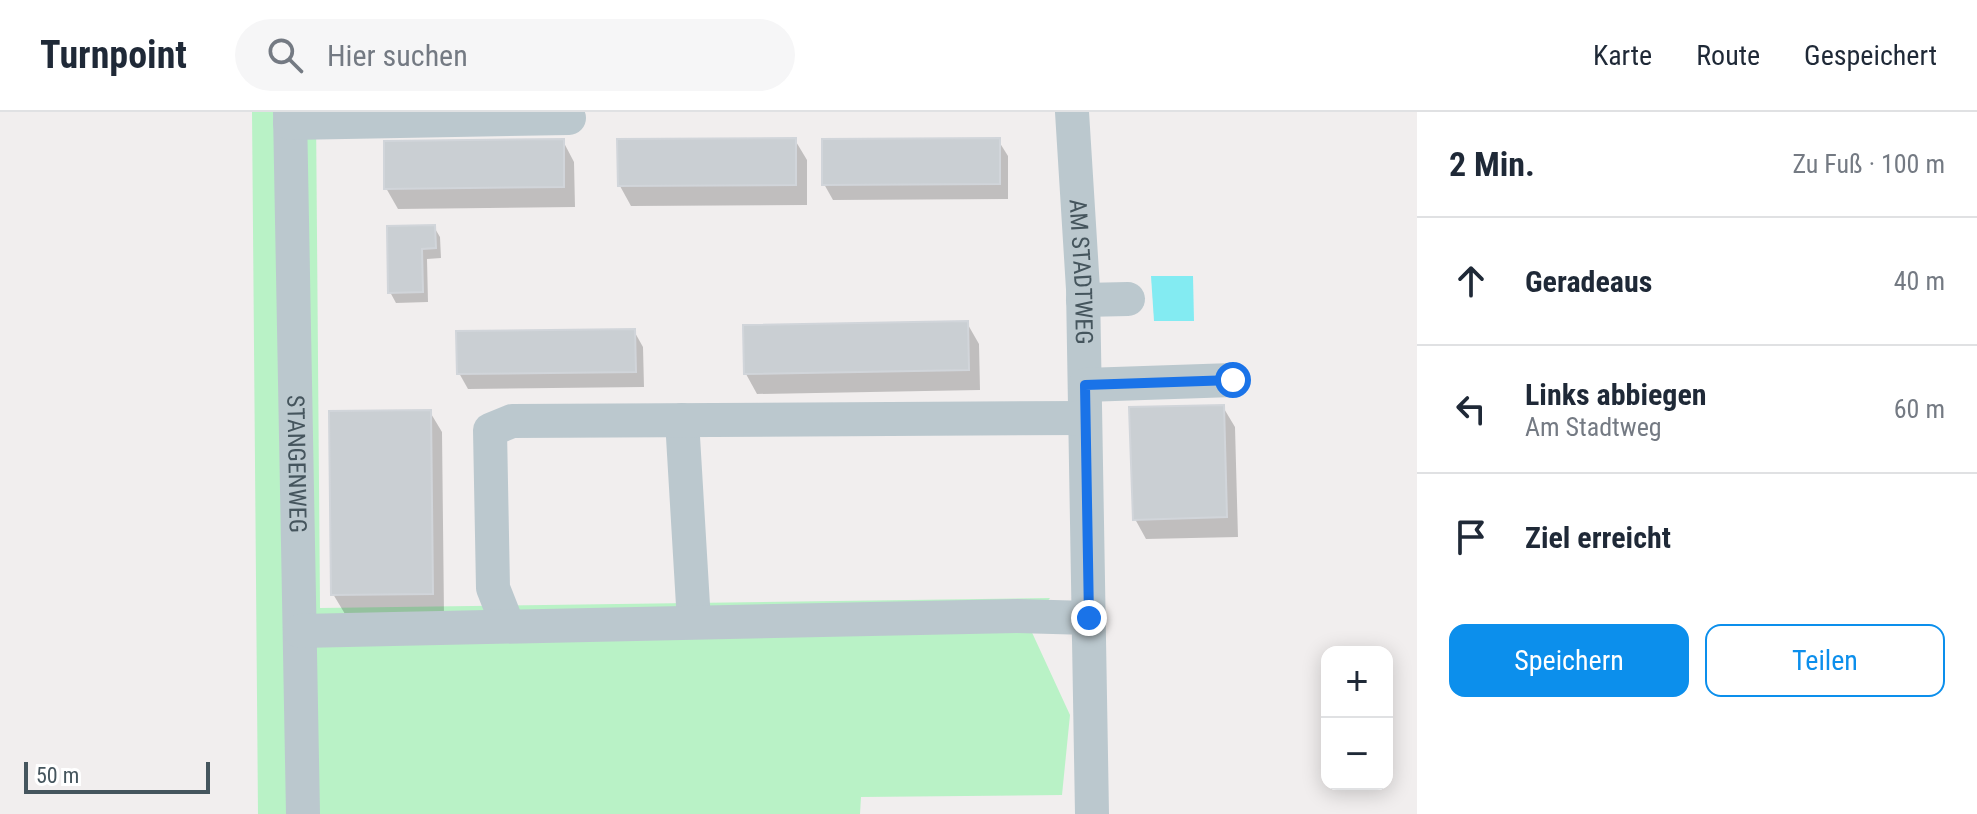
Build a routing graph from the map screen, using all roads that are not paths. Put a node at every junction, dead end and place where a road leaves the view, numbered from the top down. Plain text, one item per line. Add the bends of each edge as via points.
1 (1072, 112) edge
2 (290, 118) edge
3 (569, 118) dead end
4 (1128, 299) dead end
5 (1083, 300) junction
6 (1233, 380) dead end
7 (1085, 401) junction
8 (682, 420) junction
9 (1089, 618) junction
10 (694, 622) junction
11 (508, 626) junction
12 (300, 631) junction
13 (303, 814) edge
14 (1092, 814) edge

1 - 5 street, AM STADTWEG
2 - 3 street
2 - 12 street, STANGENWEG
4 - 5 street
5 - 7 street, AM STADTWEG
6 - 7 street
7 - 8 street
7 - 9 street, AM STADTWEG
8 - 10 street
8 - 11 street via 512,421 490,430 493,588
9 - 10 street
9 - 14 street, AM STADTWEG
10 - 11 street
11 - 12 street
12 - 13 street, STANGENWEG

